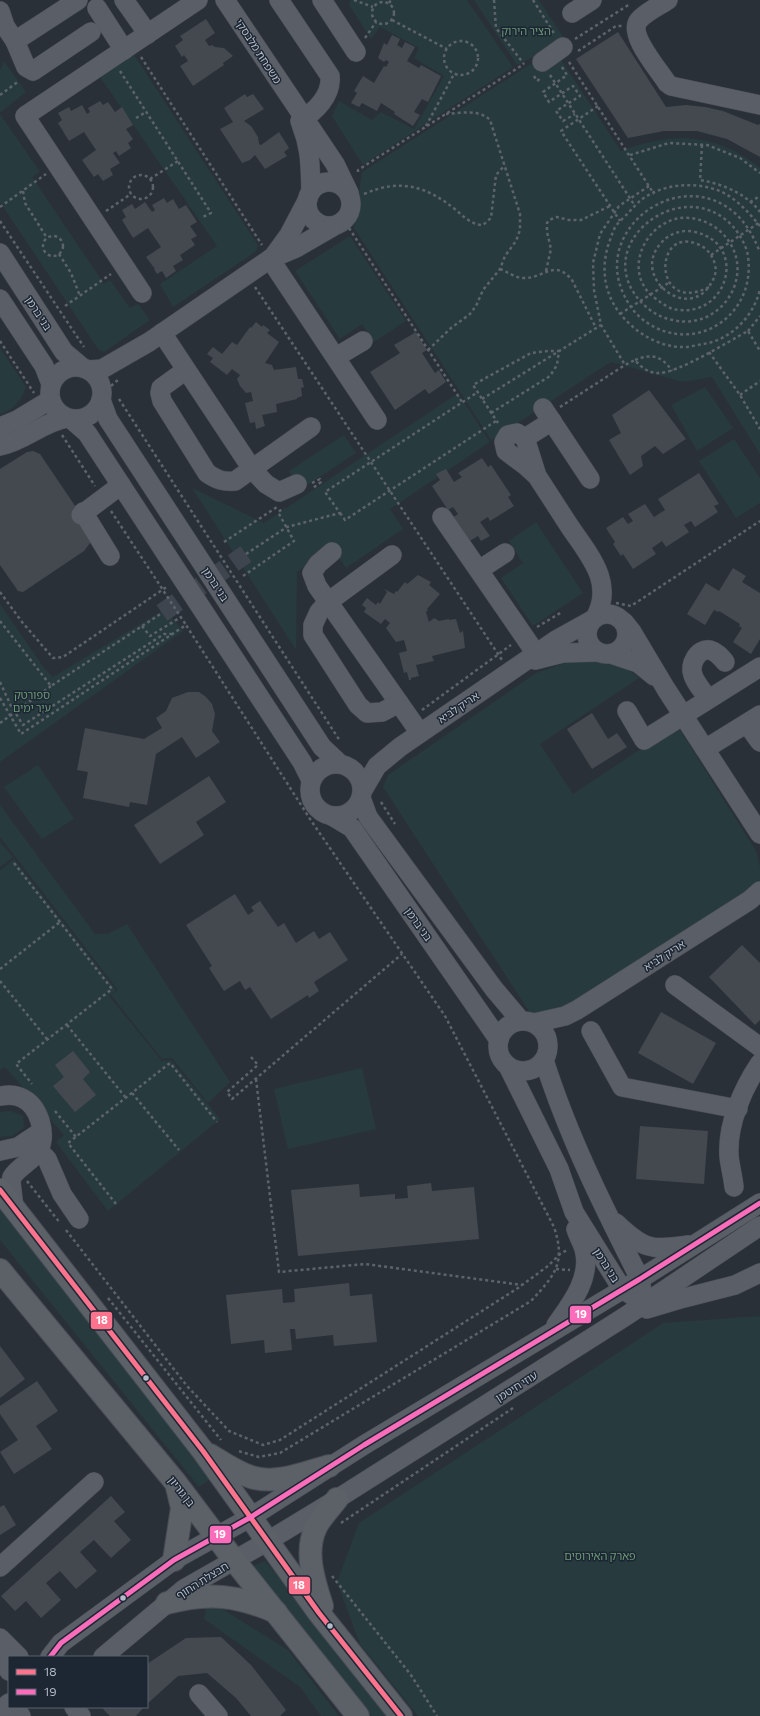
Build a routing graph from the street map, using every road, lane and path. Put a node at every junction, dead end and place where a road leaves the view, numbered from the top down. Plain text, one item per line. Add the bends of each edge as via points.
1 (2, 0) edge
2 (78, 0) edge
3 (198, 0) edge
4 (225, 0) edge
5 (279, 0) edge
6 (322, 0) edge
7 (354, 0) edge
8 (391, 0) edge
9 (494, 0) edge
10 (533, 0) edge
11 (592, 0) edge
12 (637, 0) edge
13 (668, 0) edge
14 (134, 3) edge
15 (389, 3) junction
16 (0, 6) edge
17 (373, 7) junction
18 (97, 8) dead end
19 (0, 11) edge
20 (572, 13) dead end
21 (392, 20) junction
22 (376, 22) junction
23 (636, 25) junction
24 (91, 32) dead end
25 (148, 34) junction
26 (15, 42) junction
27 (447, 49) junction
28 (123, 51) junction
29 (356, 52) joint
30 (566, 56) junction
31 (538, 66) junction
32 (33, 71) junction
33 (454, 74) junction
34 (556, 83) junction
35 (562, 94) junction
36 (0, 95) edge
37 (568, 103) junction
38 (760, 104) edge
39 (598, 106) junction
40 (146, 112) junction
41 (446, 114) junction
42 (575, 114) junction
43 (136, 118) dead end
44 (579, 119) junction
45 (302, 120) junction
46 (425, 127) junction
47 (702, 145) junction
48 (630, 155) junction
49 (178, 161) junction
50 (505, 165) junction
51 (58, 166) junction
52 (760, 174) edge
53 (150, 179) junction
54 (649, 186) junction
55 (22, 191) junction
56 (353, 192) junction
57 (131, 194) junction
58 (654, 194) junction
59 (309, 196) junction
60 (760, 196) edge
61 (630, 199) junction
62 (750, 202) junction
63 (610, 206) junction
64 (635, 206) junction
65 (0, 207) edge
66 (760, 212) edge
67 (614, 213) junction
68 (201, 218) dead end
69 (93, 219) junction
70 (0, 221) edge
71 (620, 221) junction
72 (759, 223) edge
73 (345, 224) junction
74 (760, 226) edge
75 (749, 229) junction
76 (740, 235) junction
77 (47, 238) junction
78 (731, 241) junction
79 (720, 249) junction
80 (760, 252) edge
81 (0, 254) edge
82 (59, 254) junction
83 (710, 254) junction
84 (270, 259) junction
85 (124, 265) junction
86 (500, 269) junction
87 (546, 271) junction
88 (248, 275) junction
89 (752, 279) dead end
90 (670, 282) junction
91 (709, 286) junction
92 (662, 287) junction
93 (760, 289) edge
94 (142, 293) dead end
95 (650, 294) junction
96 (80, 296) junction
97 (0, 299) edge
98 (640, 301) junction
99 (65, 306) dead end
100 (631, 307) junction
101 (740, 307) dead end
102 (620, 314) junction
103 (760, 316) edge
104 (601, 325) junction
105 (596, 328) junction
106 (748, 331) junction
107 (155, 338) junction
108 (0, 341) edge
109 (363, 341) dead end
110 (428, 350) junction
111 (559, 351) junction
112 (760, 351) edge
113 (709, 352) junction
114 (336, 357) junction
115 (635, 360) junction
116 (625, 365) junction
117 (186, 370) junction
118 (672, 372) junction
119 (102, 381) junction
120 (760, 381) edge
121 (478, 392) junction
122 (740, 395) junction
123 (47, 396) junction
124 (482, 399) junction
125 (462, 402) junction
126 (491, 413) junction
127 (548, 414) junction
128 (64, 420) junction
129 (378, 420) dead end
130 (496, 421) junction
131 (0, 427) edge
132 (311, 427) dead end
133 (760, 429) edge
134 (516, 437) junction
135 (0, 446) edge
136 (372, 461) junction
137 (252, 469) junction
138 (590, 479) dead end
139 (297, 484) dead end
140 (122, 485) junction
141 (390, 490) junction
142 (102, 498) junction
143 (340, 512) junction
144 (442, 516) dead end
145 (760, 521) edge
146 (287, 527) junction
147 (332, 552) dead end
148 (505, 553) dead end
149 (246, 554) tunnel mouth
150 (392, 555) dead end
151 (110, 556) dead end
152 (595, 564) junction
153 (479, 570) junction
154 (243, 576) dead end
155 (169, 586) dead end
156 (163, 590) junction
157 (0, 592) edge
158 (328, 602) junction
159 (562, 612) dead end
160 (162, 613) tunnel mouth
161 (619, 614) junction
162 (181, 617) junction
163 (593, 619) junction
164 (0, 622) edge
165 (186, 625) junction
166 (142, 626) junction
167 (173, 634) junction
168 (523, 636) junction
169 (604, 653) junction
170 (498, 654) junction
171 (537, 656) junction
172 (725, 662) dead end
173 (760, 667) edge
174 (513, 670) junction
175 (0, 682) edge
176 (51, 686) junction
177 (666, 689) junction
178 (0, 698) edge
179 (708, 699) junction
180 (399, 703) junction
181 (627, 711) dead end
182 (15, 713) junction
183 (683, 715) junction
184 (10, 717) junction
185 (754, 719) edge
186 (0, 723) edge
187 (415, 726) junction
188 (760, 742) edge
189 (400, 747) junction
190 (705, 749) junction
191 (346, 763) junction
192 (310, 785) junction
193 (364, 790) junction
194 (320, 813) junction
195 (397, 827) dead end
196 (760, 834) edge
197 (14, 863) dead end
198 (760, 891) edge
199 (60, 922) junction
200 (402, 954) junction
201 (0, 969) edge
202 (0, 981) edge
203 (675, 986) dead end
204 (565, 1016) junction
205 (528, 1022) junction
206 (67, 1025) junction
207 (591, 1031) dead end
208 (48, 1040) junction
209 (499, 1040) junction
210 (548, 1041) junction
211 (760, 1047) edge
212 (251, 1057) dead end
213 (544, 1060) junction
214 (760, 1063) edge
215 (508, 1066) junction
216 (256, 1079) junction
217 (32, 1084) dead end
218 (132, 1093) junction
219 (0, 1096) edge
220 (126, 1098) junction
221 (52, 1108) dead end
222 (738, 1109) junction
223 (217, 1122) dead end
224 (76, 1137) junction
225 (36, 1141) junction
226 (179, 1150) dead end
227 (0, 1151) edge
228 (18, 1170) junction
229 (565, 1185) junction
230 (734, 1187) dead end
231 (0, 1190) edge
232 (760, 1203) edge
233 (116, 1204) dead end
234 (14, 1208) junction
235 (606, 1212) junction
236 (79, 1220) dead end
237 (760, 1226) edge
238 (694, 1245) junction
239 (560, 1254) junction
240 (0, 1270) edge
241 (760, 1273) edge
242 (640, 1279) junction
243 (522, 1285) junction
244 (622, 1289) junction
245 (105, 1294) dead end
246 (644, 1304) junction
247 (626, 1316) junction
248 (551, 1332) junction
249 (519, 1404) dead end
250 (213, 1447) junction
251 (233, 1448) dead end
252 (329, 1466) junction
253 (94, 1482) dead end
254 (176, 1484) junction
255 (337, 1499) junction
256 (250, 1517) junction
257 (336, 1527) dead end
258 (216, 1536) junction
259 (268, 1541) junction
260 (174, 1560) junction
261 (234, 1560) junction
262 (0, 1567) edge
263 (347, 1593) dead end
264 (168, 1603) junction
265 (276, 1612) junction
266 (327, 1623) junction
267 (0, 1638) edge
268 (0, 1653) edge
269 (18, 1656) edge
270 (51, 1656) edge
271 (104, 1656) edge
272 (8, 1669) edge
273 (199, 1694) dead end
274 (8, 1704) edge
275 (72, 1708) edge
276 (74, 1708) edge
277 (0, 1710) edge
278 (66, 1716) edge
279 (81, 1716) edge
280 (218, 1716) edge
281 (358, 1716) edge
282 (401, 1716) edge
283 (437, 1716) edge

1 - 16 street
2 - 26 street
3 - 25 street
4 - 45 street, משפחת מלבסקי via 293,102
5 - 45 street via 330,76 331,83 325,98
6 - 29 street
7 - 17 path
8 - 15 path
9 - 31 path via 496,28
10 - 30 path
11 - 20 street
12 - 30 path
13 - 23 street via 641,18
14 - 25 street
15 - 17 path via 381,2
15 - 21 path via 394,12
17 - 22 path via 372,15
18 - 28 street
19 - 26 street via 5,26
21 - 22 path via 386,24
21 - 27 path
22 - 29 path
23 - 30 path via 616,26
23 - 38 street via 639,42 671,86
24 - 32 street
25 - 28 street
26 - 32 street via 26,67
27 - 33 path via 446,66
27 - 33 path via 462,42 472,46 478,56 478,62 471,72
28 - 40 path
28 - 51 street via 25,116
28 - 84 path
30 - 31 street
30 - 34 path via 567,76
30 - 39 path
31 - 31 path via 537,81 529,70
31 - 34 path
31 - 41 path
32 - 36 path
33 - 46 path
34 - 35 path
34 - 35 path via 543,92 550,102
35 - 37 path
35 - 37 path via 574,86 580,96
37 - 42 path
37 - 42 path via 556,111 559,116 563,121
39 - 44 path
39 - 48 path
40 - 43 path
40 - 49 path
41 - 46 path
41 - 50 path via 485,115 493,125
42 - 44 path
44 - 61 path
44 - 63 path via 561,131
45 - 56 street, משפחת מלבסקי
45 - 59 street, משפחת מלבסקי via 311,164
46 - 56 path via 358,170
47 - 48 path via 669,143
47 - 52 path via 740,158
47 - 62 path via 700,180 724,186
48 - 54 path
49 - 53 path
49 - 68 path via 211,212
50 - 56 path via 496,175 491,218 482,225 469,221 442,200 410,185
50 - 86 path via 521,223 518,236
51 - 55 path
51 - 69 street
53 - 57 path via 143,175 134,177 129,184
53 - 57 path via 153,187 147,197 138,199
54 - 58 path
54 - 61 path
55 - 65 path
55 - 77 path via 26,203
56 - 59 street via 335,182 327,182 319,184
56 - 73 path
56 - 73 street via 351,208 347,218 341,223
57 - 69 path
58 - 64 path via 642,199
58 - 72 path via 669,186 696,185 722,193 744,208
59 - 73 street via 307,207 314,220 326,226
59 - 84 street via 289,235
60 - 62 path
61 - 64 path
61 - 67 path
62 - 66 path
63 - 67 path
63 - 87 path via 581,220 557,217 547,223 551,249
64 - 71 path
67 - 71 path
67 - 104 path via 600,234 593,263 594,290
69 - 85 street
70 - 119 path
71 - 102 path via 605,252 604,277 610,299
72 - 74 path
72 - 75 path
73 - 84 street
73 - 110 path
75 - 76 path
75 - 80 path
75 - 100 path via 736,214 717,202 696,195 673,197 650,208 628,229 619,248 616,268 620,287
76 - 78 path
76 - 89 path via 751,260
76 - 98 path via 719,214 701,207 681,207 659,215 636,232 627,249 624,266 628,282
77 - 82 path via 44,244 46,253 52,256
77 - 82 path via 56,236 61,240 63,248
78 - 79 path
78 - 95 path via 719,229 690,218 675,218 660,225 640,252 639,267 642,280
78 - 98 path via 740,268 738,284 728,300 712,314 695,321 678,322 647,309
79 - 83 path
79 - 92 path via 703,235 692,231 681,231 671,235 660,243 653,254 651,265 654,276
79 - 95 path via 727,269 726,280 708,303 682,311 669,308
81 - 119 street, בני ברמן via 64,352
82 - 96 path via 71,272
83 - 90 path via 698,244 678,243 664,262 664,270
83 - 91 path via 716,266 716,274
84 - 88 street
84 - 114 street
85 - 94 street
85 - 96 path
86 - 87 path via 523,278
86 - 110 path via 483,290 470,314
87 - 105 path via 561,271 567,274
88 - 107 street
88 - 136 path
90 - 91 path via 683,292 691,293
90 - 92 path
91 - 92 path via 706,292 686,299 676,297
92 - 95 path
93 - 102 path via 758,300 743,322 725,338 708,344 682,348 660,343 640,333
95 - 98 path
96 - 99 path
97 - 123 street via 44,366
98 - 100 path
100 - 101 path via 641,319 657,329 676,335 696,335 716,328
100 - 102 path
103 - 106 path
104 - 105 path
104 - 116 path
105 - 111 path
106 - 112 path
106 - 113 path
107 - 117 street
107 - 119 street
108 - 123 path
109 - 114 street
110 - 125 path
111 - 121 path via 531,353 473,385
111 - 124 path
111 - 126 path via 557,365 550,376
113 - 118 path
113 - 122 path
114 - 129 street
115 - 116 path
115 - 118 path via 648,371
115 - 118 path via 646,356 657,357
116 - 127 path
117 - 137 street
117 - 137 street via 161,388 160,393 162,401 207,473 224,482 235,481
119 - 123 street via 75,367 60,372
119 - 128 street via 94,413 80,420
119 - 191 path
119 - 191 street, בני ברמן via 108,419 322,747
120 - 122 path
121 - 124 path
121 - 125 path
122 - 133 path
123 - 128 street
123 - 131 street via 18,420
124 - 126 path
125 - 136 path
126 - 130 path
127 - 134 street
127 - 138 street
128 - 135 street
128 - 140 street via 87,433
128 - 142 path
130 - 134 path
130 - 141 path
132 - 137 street
134 - 152 street via 536,476
136 - 141 path
136 - 143 path via 325,492
137 - 139 street via 266,484 279,492
140 - 142 street
140 - 192 street via 302,762
141 - 143 path via 345,520
141 - 170 path
142 - 151 street via 82,513
142 - 156 path
143 - 146 path
144 - 153 street
145 - 161 path
146 - 149 path
146 - 154 path via 294,541
147 - 158 street via 312,573
148 - 153 street
150 - 158 street
152 - 161 street via 609,580
152 - 163 street via 601,581 602,597 601,607
153 - 168 street
155 - 156 path
156 - 157 path via 63,657 53,658
156 - 162 path
158 - 180 street
158 - 180 street via 319,612 313,625 313,635 358,705 367,713 382,712
159 - 168 path
160 - 166 path
161 - 163 street via 606,613
161 - 169 street via 627,628 626,641 617,651
161 - 177 street, אריק לביא
162 - 165 path
162 - 166 path via 150,636
163 - 169 street via 587,637 593,648
163 - 171 street, אריק לביא via 556,640
164 - 176 path
165 - 167 path
165 - 194 path
166 - 176 path
167 - 182 path via 164,634 23,725
167 - 184 path via 21,734
168 - 170 path
168 - 171 street
169 - 171 street, אריק לביא
169 - 177 street, אריק לביא via 638,663
170 - 174 path
170 - 187 path
171 - 174 street, אריק לביא
172 - 179 street via 710,650 704,650 694,660 693,675
173 - 179 street
174 - 187 street, אריק לביא
175 - 182 path
176 - 182 path
177 - 183 street, אריק לביא
178 - 184 path
179 - 183 street
180 - 187 street
181 - 183 street via 644,740
182 - 184 path
183 - 190 street, אריק לביא
184 - 186 path
185 - 188 street
185 - 190 street
187 - 189 street, אריק לביא
189 - 191 street, אריק לביא via 362,762
189 - 193 street, אריק לביא via 383,760 372,773
190 - 196 street, אריק לביא
191 - 192 street via 323,766 316,772
191 - 193 street via 358,774
192 - 194 street via 312,799
193 - 194 street via 357,806 350,812 342,816
193 - 195 path
193 - 205 street, בני ברמן via 368,817 494,989
194 - 200 path
194 - 209 street, בני ברמן via 352,828
197 - 199 path
198 - 204 street, אריק לביא via 750,900
199 - 201 path
199 - 206 path via 112,988
200 - 216 path
200 - 239 path via 445,1016 554,1227
202 - 208 path
203 - 211 street
204 - 205 street, אריק לביא
204 - 210 street, אריק לביא
205 - 209 street via 514,1023 506,1027
205 - 210 street via 544,1031
206 - 208 path
206 - 220 path
207 - 222 street via 622,1087
208 - 217 path via 16,1064
209 - 215 street via 500,1054
210 - 213 street via 549,1048
212 - 216 path via 258,1066 227,1092 232,1099
213 - 215 street via 529,1070 521,1071
213 - 235 street, בני ברמן via 558,1104
214 - 222 street via 741,1098
215 - 229 street, בני ברמן
216 - 243 path via 279,1272 364,1264
218 - 220 path
218 - 223 path via 170,1064
218 - 226 path
219 - 225 street via 16,1096 30,1103 41,1123
220 - 224 path
221 - 224 path
222 - 230 street via 732,1126 729,1155
224 - 233 path via 68,1143
225 - 227 street
225 - 228 street
225 - 236 street via 62,1194
228 - 234 street via 11,1182
228 - 243 path via 188,1386 229,1432 263,1445 280,1440
229 - 244 street, בני ברמן via 574,1212
229 - 248 street via 584,1249 585,1271 570,1306
231 - 234 main road
232 - 238 street
234 - 250 main road
235 - 238 street via 632,1238 643,1245 656,1248
235 - 242 street, בני ברמן
237 - 246 street, עוזי חיטמן
238 - 242 street
239 - 243 path
239 - 251 path via 556,1269 531,1301 280,1453 259,1456
240 - 254 main road, בן גוריון
241 - 247 street via 734,1285
242 - 244 street
242 - 246 street, בני ברמן
244 - 246 street, בני ברמן
244 - 248 street
245 - 250 path
246 - 247 street, עוזי חיטמן
247 - 255 street, עוזי חיטמן
248 - 252 street
249 - 257 path
250 - 252 main road via 236,1470 266,1480 280,1479
250 - 256 main road
252 - 256 street
253 - 262 street
254 - 258 main road, בן גוריון
254 - 260 main road via 182,1508
255 - 259 street, עוזי חיטמן
255 - 266 main road via 316,1526 310,1552 314,1582
256 - 258 street
256 - 259 main road
258 - 260 street
258 - 261 main road, בן גוריון
259 - 261 street, חבצלת החוף
259 - 266 main road
260 - 270 street via 62,1643
261 - 264 street, חבצלת החוף via 184,1589
261 - 265 main road, בן גוריון
263 - 283 path via 412,1676
264 - 265 main road via 210,1595 246,1601
264 - 271 street, חבצלת החוף
265 - 281 main road, בן גוריון
266 - 282 main road
267 - 269 street
268 - 272 street
273 - 280 street
274 - 277 street
275 - 278 street
276 - 279 street

